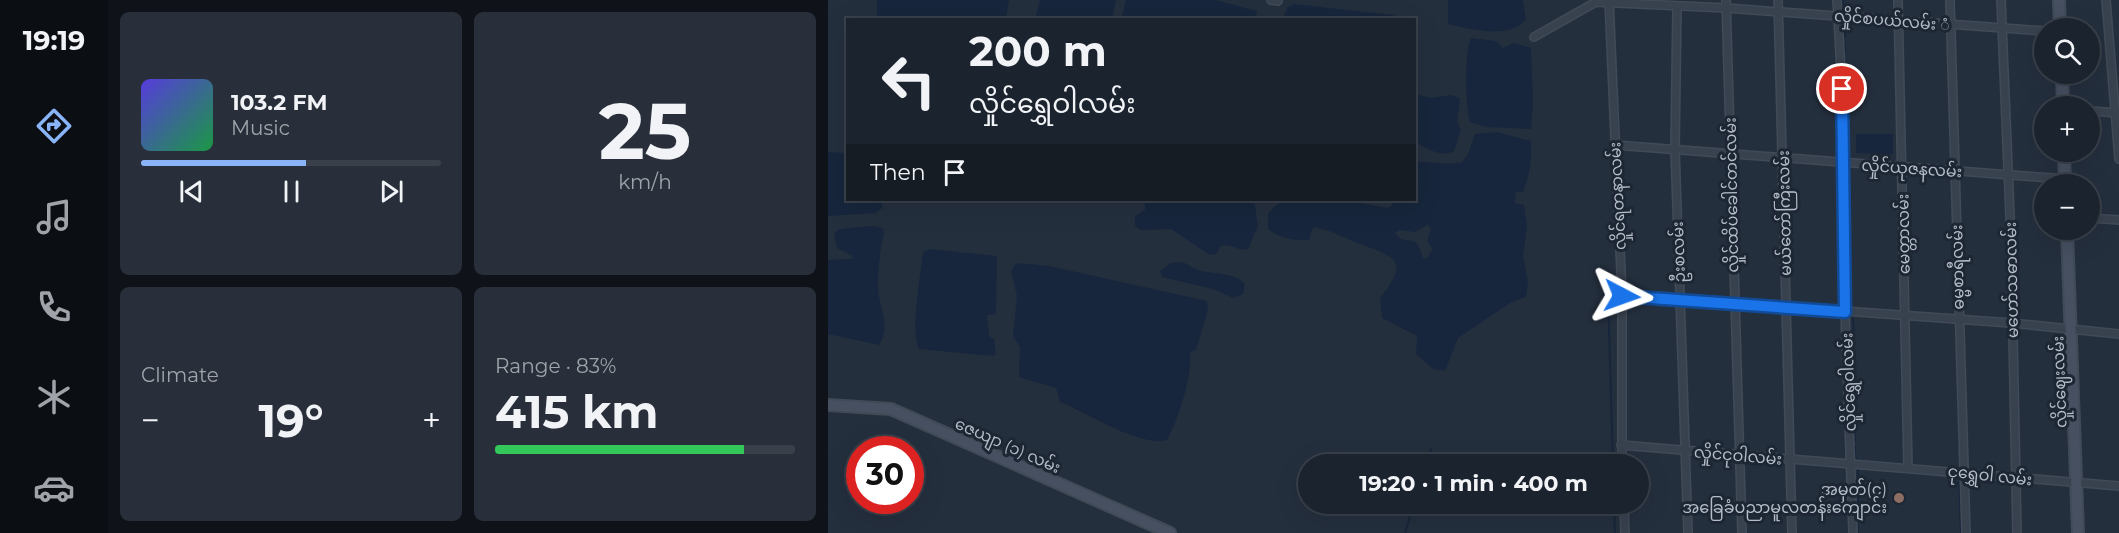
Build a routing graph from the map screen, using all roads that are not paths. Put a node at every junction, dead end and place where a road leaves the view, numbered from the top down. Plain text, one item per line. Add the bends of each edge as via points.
1 (1778, 0) edge
2 (1837, 0) edge
3 (1898, 0) edge
4 (1950, 0) edge
5 (2001, 0) edge
6 (2060, 0) edge
7 (2106, 0) edge
8 (1609, 1) edge
9 (1726, 4) edge
10 (1677, 6) junction
11 (1778, 11) junction
12 (1838, 16) junction
13 (2060, 18) edge
14 (1898, 21) junction
15 (1951, 25) junction
16 (2002, 28) junction
17 (2034, 30) edge
18 (1534, 37) dead end
19 (2100, 112) edge
20 (2118, 113) edge
21 (1615, 145) junction
22 (1675, 148) junction
23 (1730, 154) junction
24 (1784, 157) junction
25 (2119, 159) edge
26 (1843, 163) junction
27 (1902, 167) junction
28 (1954, 170) junction
29 (2008, 175) junction
30 (2034, 178) edge
31 (2100, 219) edge
32 (2119, 220) edge
33 (2068, 240) edge
34 (1622, 296) junction
35 (1680, 299) junction
36 (1733, 302) junction
37 (1786, 307) junction
38 (1850, 312) junction
39 (1904, 316) junction
40 (1958, 321) junction
41 (2011, 322) junction
42 (2072, 328) junction
43 (2119, 334) edge
44 (828, 405) edge
45 (1621, 445) junction
46 (1686, 451) junction
47 (1621, 454) edge
48 (1739, 455) junction
49 (1792, 460) junction
50 (1855, 463) junction
51 (1908, 468) junction
52 (1963, 471) junction
53 (2015, 479) junction
54 (2077, 482) junction
55 (2119, 486) edge
56 (1624, 514) edge
57 (1170, 533) edge
58 (1625, 533) edge
59 (1688, 533) edge
60 (1742, 533) edge
61 (1792, 533) edge
62 (1853, 533) edge
63 (1965, 533) edge
64 (2017, 533) edge
65 (2078, 533) edge

1 - 11 street, မယ်တော်ကြီးလမ်း
2 - 12 street, လှိုင်ရွှေဝါလမ်း
3 - 14 street, မေတ္တာလမ်း
4 - 15 street, ဓမ္မစာရီလမ်း
5 - 16 street
6 - 13 street
7 - 20 street
8 - 10 street, လှိုင်စပယ်လမ်း ံ
8 - 18 street, လှိုင်စပယ်လမ်း ံ via 1596,2
8 - 21 street, လှိုင်ရတနာလမ်း
9 - 10 street, လှိုင်စပယ်လမ်း ံ
9 - 11 street, လှိုင်စပယ်လမ်း ံ
9 - 23 street, လှိုင်ထိပ်ခေါင်တင်လမ်း
10 - 22 street, ဦးစလမ်း
11 - 12 street, လှိုင်စပယ်လမ်း ံ
11 - 24 street, မယ်တော်ကြီးလမ်း
12 - 14 street, လှိုင်စပယ်လမ်း ံ
12 - 26 street, လှိုင်ရွှေဝါလမ်း
14 - 15 street, လှိုင်စပယ်လမ်း ံ
14 - 27 street, မေတ္တာလမ်း
15 - 16 street, လှိုင်စပယ်လမ်း ံ
15 - 28 street, ဓမ္မစာရီလမ်း
16 - 17 street, လှိုင်စပယ်လမ်း ံ
16 - 29 street, မဟော်သဓာလမ်း
19 - 20 street
20 - 25 street
21 - 22 street, လှိုင်ယုဇနလမ်း
21 - 34 street, လှိုင်ရတနာလမ်း
22 - 23 street, လှိုင်ယုဇနလမ်း
22 - 35 street, ဦးစလမ်း
23 - 24 street, လှိုင်ယုဇနလမ်း
23 - 36 street, လှိုင်ထိပ်ခေါင်တင်လမ်း
24 - 26 street, လှိုင်ယုဇနလမ်း
24 - 37 street, မယ်တော်ကြီးလမ်း
26 - 27 street, လှိုင်ယုဇနလမ်း
26 - 38 street, လှိုင်ရွှေဝါလမ်း
27 - 28 street, လှိုင်ယုဇနလမ်း
27 - 39 street, မေတ္တာလမ်း
28 - 29 street, လှိုင်ယုဇနလမ်း
28 - 40 street, ဓမ္မစာရီလမ်း
29 - 30 street, လှိုင်ယုဇနလမ်း
29 - 41 street, မဟော်သဓာလမ်း
31 - 32 street
33 - 42 street, လှိုင်ဈေးလမ်း
34 - 35 street
34 - 45 street, လှိုင်ရတနာလမ်း
35 - 36 street
35 - 46 street, ဦးစလမ်း
36 - 37 street
36 - 48 street, လှိုင်ထိပ်ခေါင်တင်လမ်း
37 - 38 street
37 - 49 street, မယ်တော်ကြီးလမ်း
38 - 39 street
38 - 50 street, လှိုင်ရွှေဝါလမ်း
39 - 40 street
39 - 51 street, မေတ္တာလမ်း
40 - 41 street
40 - 52 street, ဓမ္မစာရီလမ်း
41 - 42 street
41 - 53 street, မဟော်သဓာလမ်း
42 - 43 street
42 - 54 street, လှိုင်ဈေးလမ်း
44 - 57 street, ဇေယျာ (၁) လမ်း via 891,410
45 - 46 street, လှိုင်ငုဝါလမ်း
45 - 47 street, လှိုင်ရတနာလမ်း
46 - 48 street, လှိုင်ငုဝါလမ်း
46 - 59 street, ဦးစလမ်း
48 - 49 street, လှိုင်ငုဝါလမ်း
48 - 60 street, လှိုင်ထိပ်ခေါင်တင်လမ်း
49 - 50 street, လှိုင်ငုဝါလမ်း
49 - 61 street, မယ်တော်ကြီးလမ်း
50 - 51 street, ငုရွှေဝါ လမ်း
50 - 62 street, လှိုင်ရွှေဝါလမ်း
51 - 52 street, ငုရွှေဝါ လမ်း
52 - 53 street, ငုရွှေဝါ လမ်း
52 - 63 street, ဓမ္မစာရီလမ်း
53 - 54 street, ငုရွှေဝါ လမ်း
53 - 64 street, မဟော်သဓာလမ်း
54 - 55 street, ငုရွှေဝါ လမ်း
54 - 65 street, လှိုင်ဈေးလမ်း
56 - 58 street

